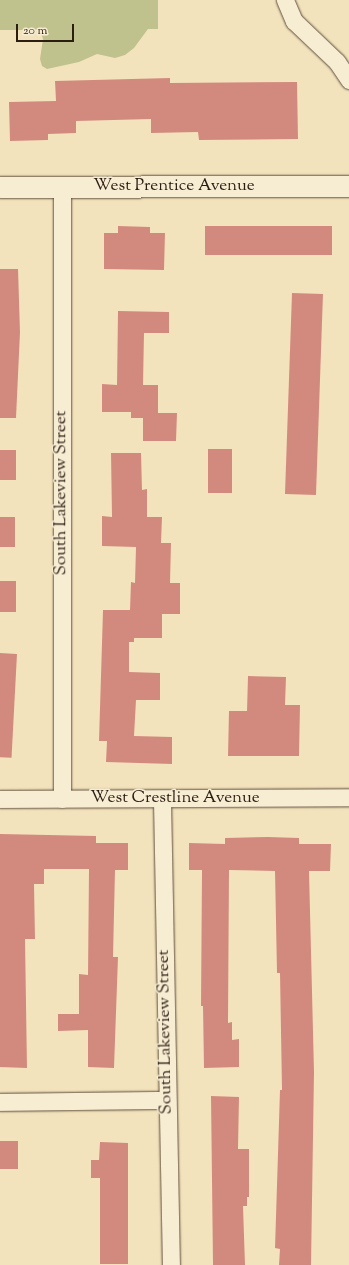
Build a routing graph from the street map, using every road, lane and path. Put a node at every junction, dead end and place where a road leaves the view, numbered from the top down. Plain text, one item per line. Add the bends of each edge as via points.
1 (285, 0) edge
2 (349, 80) edge
3 (349, 186) edge
4 (0, 187) edge
5 (62, 187) junction
6 (349, 797) edge
7 (0, 799) edge
8 (62, 799) junction
9 (162, 800) junction
10 (167, 1100) junction
11 (0, 1102) edge
12 (171, 1265) edge

1 - 2 street via 294,21 337,62
3 - 5 street, West Prentice Avenue
4 - 5 street, West Prentice Avenue
5 - 8 street, South Lakeview Street
6 - 9 street, West Crestline Avenue
7 - 8 street, West Crestline Avenue
8 - 9 street, West Crestline Avenue
9 - 10 street, South Lakeview Street
10 - 11 street
10 - 12 street, South Lakeview Street

